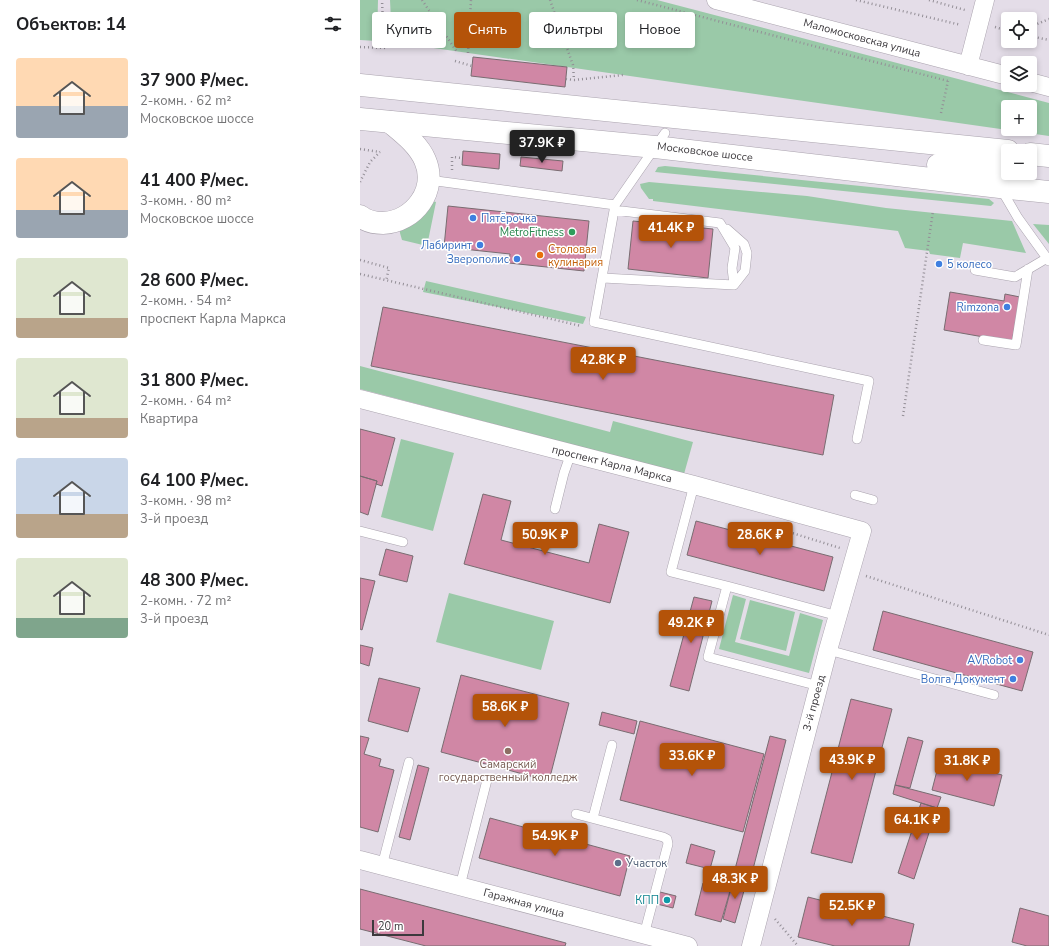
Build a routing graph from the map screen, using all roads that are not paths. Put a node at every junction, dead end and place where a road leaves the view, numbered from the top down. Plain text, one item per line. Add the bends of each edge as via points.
1 (716, 0) edge
2 (985, 0) edge
3 (968, 66) junction
4 (1001, 74) edge
5 (1037, 84) edge
6 (360, 85) edge
7 (1049, 87) edge
8 (364, 110) edge
9 (390, 122) junction
10 (660, 140) junction
11 (1001, 150) edge
12 (1037, 155) edge
13 (1049, 156) edge
14 (1001, 176) edge
15 (1037, 177) edge
16 (1049, 177) edge
17 (429, 180) junction
18 (1004, 180) edge
19 (1014, 180) edge
20 (1049, 192) edge
21 (615, 208) junction
22 (360, 216) edge
23 (720, 223) junction
24 (1048, 260) edge
25 (1028, 269) junction
26 (975, 270) dead end
27 (603, 278) junction
28 (734, 285) junction
29 (983, 340) dead end
30 (360, 399) edge
31 (857, 439) dead end
32 (571, 453) junction
33 (694, 485) junction
34 (855, 495) dead end
35 (873, 500) dead end
36 (555, 509) dead end
37 (360, 531) edge
38 (862, 531) joint
39 (403, 542) dead end
40 (726, 586) junction
41 (838, 616) junction
42 (828, 650) junction
43 (819, 686) junction
44 (994, 695) dead end
45 (612, 745) dead end
46 (409, 762) dead end
47 (487, 780) dead end
48 (576, 814) dead end
49 (593, 818) junction
50 (360, 860) edge
51 (382, 866) junction
52 (460, 886) junction
53 (644, 935) junction
54 (688, 946) edge
55 (750, 946) edge

1 - 3 street, Маломосковская улица
2 - 3 street
3 - 4 street, Маломосковская улица
5 - 7 street
6 - 11 main road
8 - 9 main road
8 - 10 main road, Московское шоссе
9 - 10 main road, Московское шоссе
9 - 17 main road via 420,151 426,161
10 - 14 main road, Московское шоссе
10 - 21 lane
12 - 13 main road
15 - 16 main road, Московское шоссе
17 - 21 lane
17 - 22 main road via 422,200 408,216 393,223 378,223
18 - 24 lane via 1018,218
19 - 20 main road, Московское шоссе
21 - 23 lane
21 - 27 lane
23 - 28 lane via 735,248 732,268
23 - 28 lane via 744,244 747,253 745,271
24 - 25 lane
25 - 26 lane via 1015,277
25 - 29 lane via 1016,345
27 - 28 lane
27 - 31 lane via 594,322 869,381
30 - 32 street, проспект Карла Маркса
32 - 33 street, проспект Карла Маркса
32 - 36 lane
33 - 38 street, проспект Карла Маркса
33 - 40 lane via 671,572
34 - 35 lane
37 - 39 lane
38 - 41 street, 3-й проезд
40 - 41 lane
40 - 43 lane via 708,657
41 - 42 street, 3-й проезд
42 - 43 street, 3-й проезд
42 - 44 lane
43 - 55 street, 3-й проезд
45 - 49 lane
46 - 51 lane
47 - 52 lane
48 - 49 lane
49 - 53 lane via 667,839 668,844
50 - 51 street, Гаражная улица
51 - 52 street, Гаражная улица
52 - 53 street, Гаражная улица
53 - 54 street, Гаражная улица

